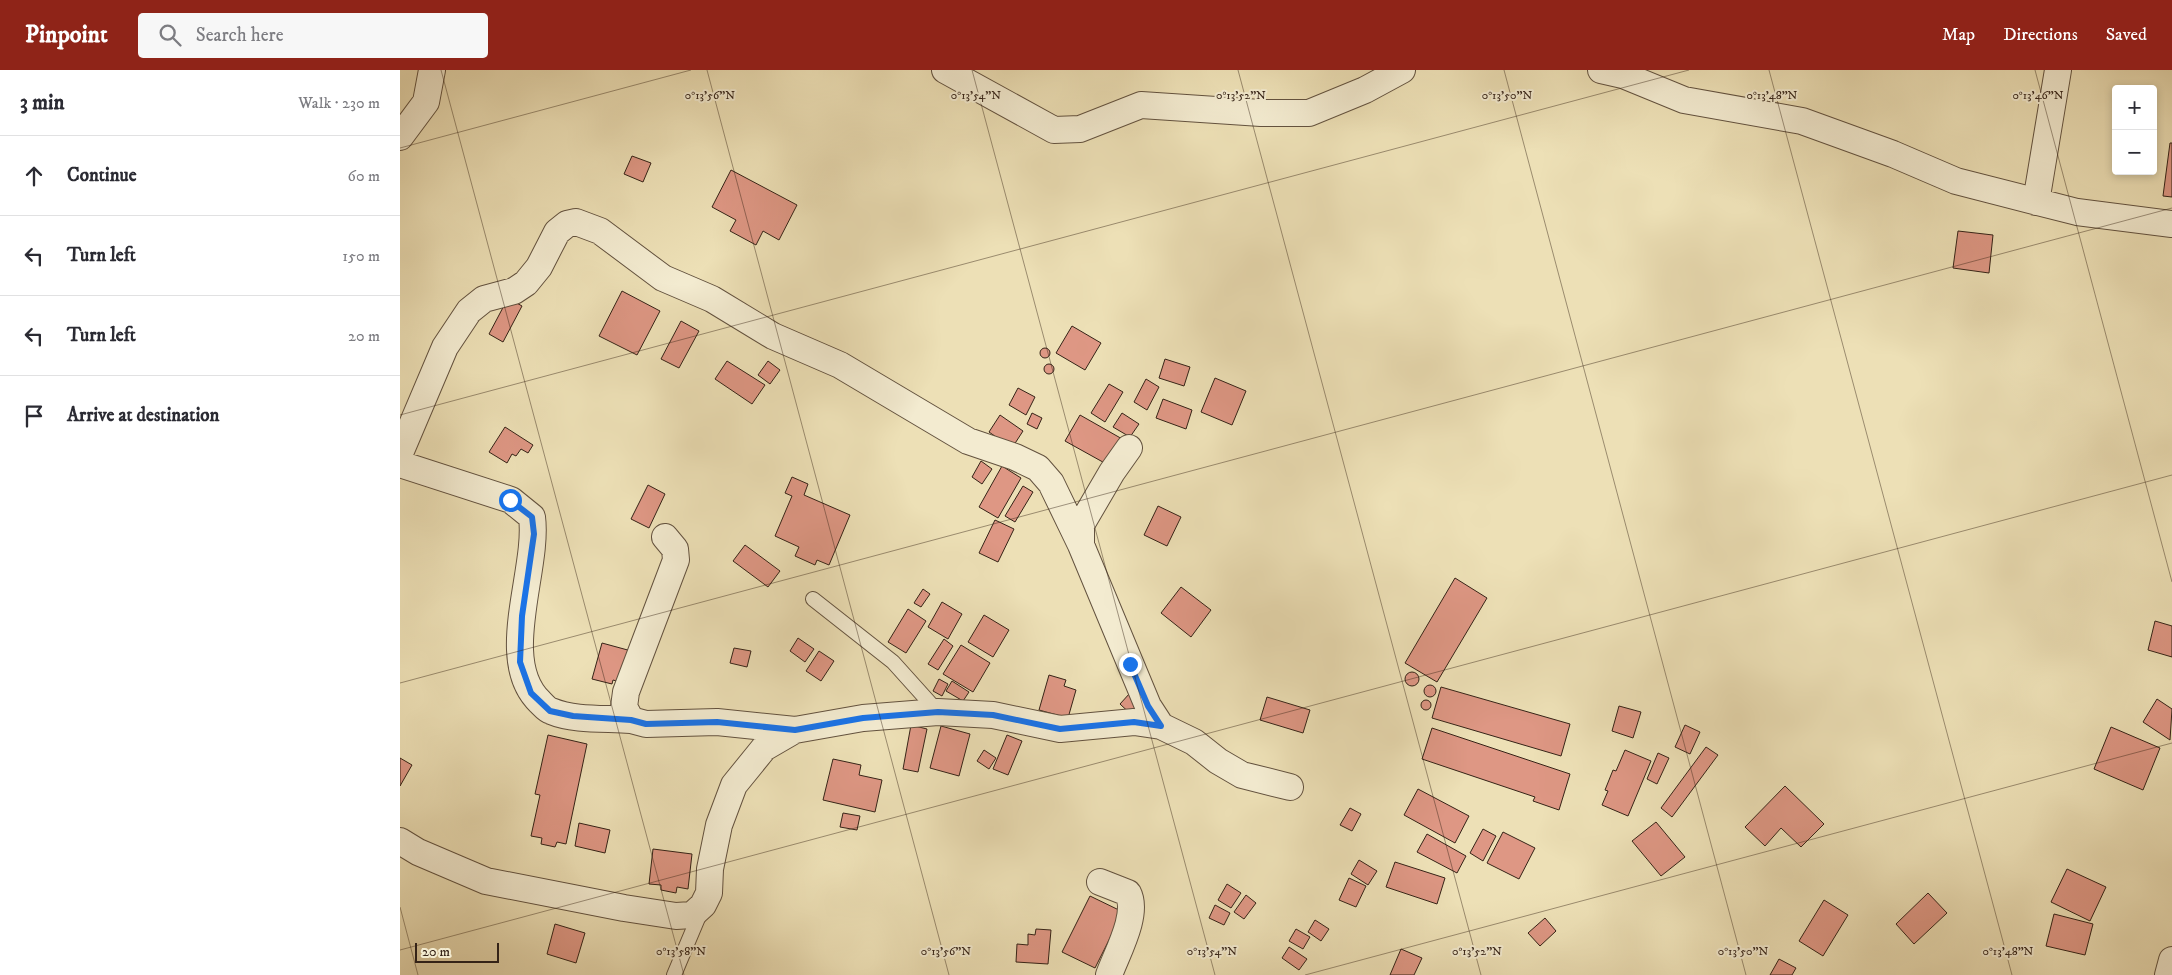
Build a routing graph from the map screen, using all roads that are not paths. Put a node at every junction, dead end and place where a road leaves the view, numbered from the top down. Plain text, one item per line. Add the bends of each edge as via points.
1 (432, 70) edge
2 (945, 70) edge
3 (1402, 70) edge
4 (2058, 70) edge
5 (1616, 72) edge
6 (400, 137) edge
7 (2036, 202) junction
8 (2172, 224) edge
9 (1129, 448) dead end
10 (400, 453) edge
11 (400, 464) edge
12 (665, 537) dead end
13 (1081, 545) junction
14 (814, 599) dead end
15 (938, 712) junction
16 (631, 720) junction
17 (1161, 726) junction
18 (795, 730) junction
19 (1290, 787) dead end
20 (400, 841) edge
21 (1100, 882) dead end
22 (703, 905) junction
23 (2172, 960) edge
24 (674, 975) edge
25 (1109, 975) edge
26 (2168, 975) edge

1 - 6 street via 426,102
2 - 3 street via 1054,130 1080,129 1141,105 1308,113 1365,90
4 - 7 street
5 - 7 street via 1684,100 1802,121 1956,181
7 - 8 street via 2077,212
9 - 13 street via 1081,525
10 - 13 street via 445,348 469,311 484,299 514,291 526,284 539,268 557,232 566,224 576,222 600,231 664,278 712,298 773,336 840,366 968,441 1038,468 1051,483
11 - 16 street via 510,500 532,517 534,534 522,616 520,662 531,693 550,711
12 - 16 street via 675,549 676,560 626,692 624,707
13 - 17 street via 1148,706
14 - 15 lane via 893,662
15 - 17 street via 993,715 1060,729 1134,722
15 - 18 street via 863,718
16 - 18 street via 646,724 717,722
17 - 19 street via 1194,742 1242,775
18 - 22 street via 764,748 734,785 719,825 710,869 709,893
20 - 22 street via 486,881 676,916 692,915
21 - 25 street via 1128,893 1132,901 1131,915
22 - 24 lane
23 - 26 street

